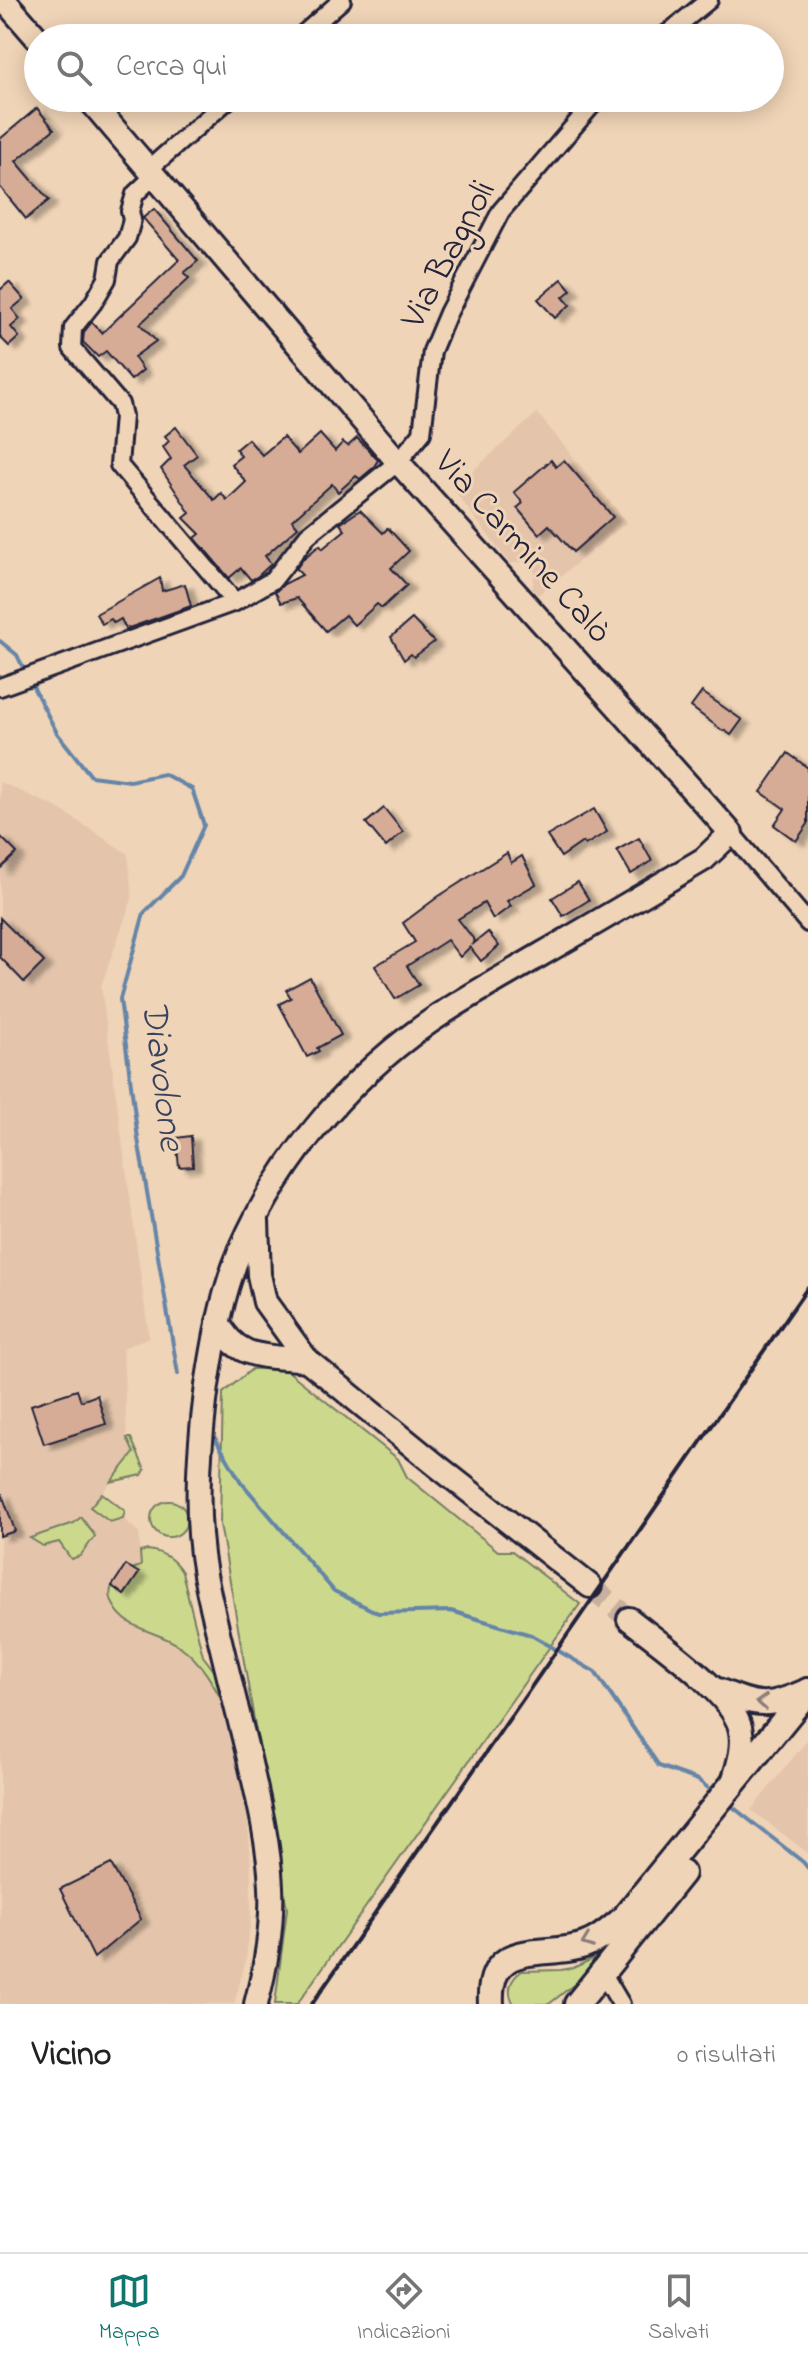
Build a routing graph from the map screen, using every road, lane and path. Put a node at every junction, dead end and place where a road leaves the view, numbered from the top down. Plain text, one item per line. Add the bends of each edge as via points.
1 (4, 0) edge
2 (342, 0) edge
3 (709, 0) edge
4 (25, 24) edge
5 (315, 24) edge
6 (679, 24) edge
7 (100, 112) edge
8 (215, 112) edge
9 (586, 112) edge
10 (152, 172) junction
11 (398, 462) junction
12 (235, 602) junction
13 (0, 687) edge
14 (731, 833) junction
15 (808, 923) edge
16 (257, 1216) junction
17 (265, 1302) junction
18 (220, 1314) junction
19 (248, 1354) junction
20 (307, 1360) junction
21 (206, 1394) junction
22 (590, 1586) tunnel mouth
23 (629, 1619) tunnel mouth
24 (716, 1689) junction
25 (808, 1690) edge
26 (808, 1715) edge
27 (729, 1800) junction
28 (501, 1966) junction
29 (599, 1976) junction
30 (256, 2004) edge
31 (491, 2004) edge
32 (499, 2004) edge
33 (567, 2004) edge
34 (577, 2004) edge
35 (621, 2004) edge

1 - 4 street
2 - 5 street
3 - 6 street
7 - 10 street
8 - 10 street
9 - 11 street, Via Bagnoli via 501,211 432,351 422,433
10 - 11 street
10 - 12 street via 135,194 127,238 110,261 107,279 73,328 72,348 120,404 119,465
11 - 12 street, Via Carmine Calò via 308,535 273,580
11 - 14 street, Via Carmine Calò
12 - 13 street, Via Carmine Calò
14 - 15 street, Via Carmine Calò
14 - 16 street via 704,859 445,1012 396,1047 322,1121
16 - 17 street
16 - 18 street
17 - 18 street via 232,1301
17 - 20 street
18 - 19 street via 228,1338
18 - 21 street
19 - 20 street
19 - 21 street via 232,1361
20 - 22 street
21 - 30 street via 199,1519 207,1588 256,1789 271,1886 265,1969
23 - 24 street
25 -> 24 street via 772,1704
24 - 27 street via 740,1727 741,1752
25 - 27 main road
26 - 27 main road
27 -> 28 main road via 605,1934 587,1945 526,1952
27 - 29 main road
28 - 31 main road via 490,1990
28 - 32 main road
29 - 33 main road
29 - 34 main road
29 - 35 street

